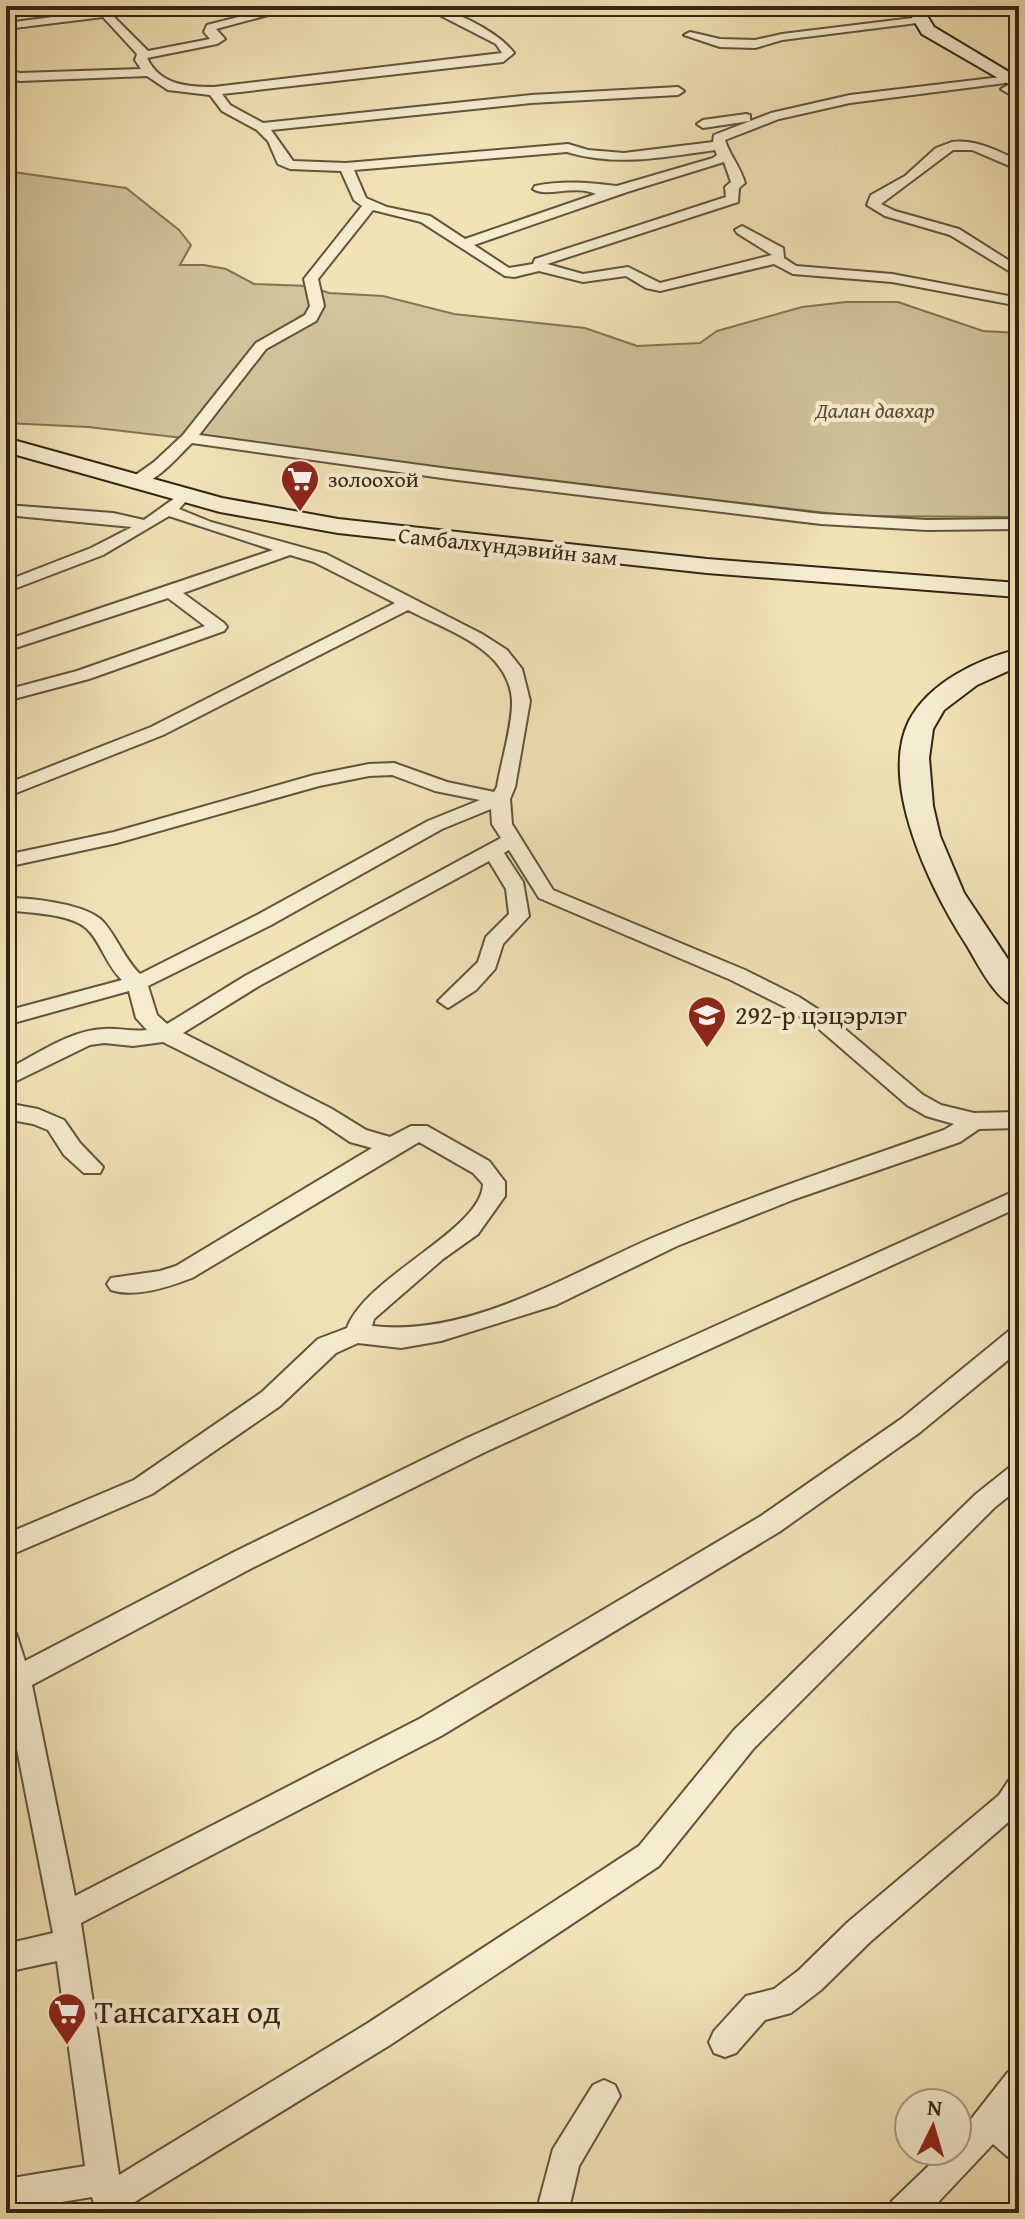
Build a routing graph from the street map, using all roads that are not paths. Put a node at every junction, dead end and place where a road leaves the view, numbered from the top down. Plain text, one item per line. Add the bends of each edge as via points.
1 (296, 6) edge
2 (428, 6) edge
3 (106, 9) edge
4 (917, 13) edge
5 (6, 26) edge
6 (690, 35) dead end
7 (142, 56) junction
8 (149, 72) junction
9 (6, 74) edge
10 (1015, 86) edge
11 (214, 91) junction
12 (678, 91) dead end
13 (775, 116) junction
14 (703, 124) dead end
15 (261, 127) junction
16 (723, 151) junction
17 (1019, 166) edge
18 (346, 167) junction
19 (540, 189) dead end
20 (622, 189) junction
21 (370, 204) junction
22 (742, 230) dead end
23 (464, 244) junction
24 (776, 259) junction
25 (540, 266) junction
26 (1019, 273) edge
27 (1019, 302) edge
28 (188, 438) junction
29 (6, 445) edge
30 (136, 482) junction
31 (176, 503) junction
32 (6, 510) edge
33 (1019, 524) edge
34 (145, 525) junction
35 (292, 548) junction
36 (6, 587) edge
37 (1019, 590) edge
38 (171, 592) junction
39 (407, 604) junction
40 (6, 646) edge
41 (1019, 657) edge
42 (6, 696) edge
43 (6, 791) edge
44 (500, 799) junction
45 (502, 847) junction
46 (6, 861) edge
47 (8, 904) dead end
48 (137, 982) junction
49 (1019, 998) edge
50 (448, 1001) dead end
51 (6, 1018) edge
52 (166, 1034) junction
53 (6, 1079) edge
54 (6, 1111) edge
55 (1019, 1120) edge
56 (974, 1121) junction
57 (392, 1146) junction
58 (92, 1167) dead end
59 (1019, 1197) edge
60 (119, 1284) dead end
61 (357, 1334) junction
62 (1019, 1337) edge
63 (1019, 1474) edge
64 (6, 1546) edge
65 (6, 1641) edge
66 (17, 1679) junction
67 (1019, 1789) edge
68 (67, 1930) junction
69 (6, 1958) edge
70 (725, 2042) dead end
71 (1019, 2083) edge
72 (604, 2096) dead end
73 (992, 2122) junction
74 (1019, 2146) edge
75 (6, 2195) edge
76 (109, 2197) edge
77 (552, 2213) edge
78 (904, 2213) edge

1 - 7 street via 211,27 219,39 213,42
2 - 11 street via 500,42 508,53 503,58 426,68
3 - 5 street
3 - 7 street
4 - 6 street via 755,44
4 - 10 street via 928,30
7 - 8 street
8 - 9 street
8 - 11 street via 166,87
10 - 13 street via 850,99
11 - 15 street via 226,108
12 - 15 street via 531,99
13 - 14 street
13 - 16 street via 718,138
15 - 18 street via 290,165
16 - 18 street via 606,157 568,148
16 - 20 street via 718,161
16 - 25 street via 738,183 732,187 733,199
17 - 26 street via 975,148 942,149 899,186 876,198 874,205 945,228
18 - 21 street via 361,200
19 - 20 street via 584,184 601,191
20 - 23 street
21 - 23 street via 425,219
21 - 28 street via 362,221 311,279 317,306 311,318 261,346
22 - 24 street via 778,251
23 - 25 street via 505,272
24 - 25 street via 660,287 628,271 565,279
24 - 27 street via 793,270 892,278
28 - 30 street
28 - 33 street via 821,519
29 - 30 street, Самбалхүндэвийн зам
30 - 31 street, Самбалхүндэвийн зам
31 - 34 street
31 - 35 street via 222,530
31 - 37 street, Самбалхүндэвийн зам via 450,540
32 - 34 street
34 - 36 street
35 - 38 street
35 - 39 street via 343,567
38 - 40 street
38 - 42 street via 218,627
39 - 43 street via 157,731
39 - 44 street via 492,647 513,669 521,715
41 - 49 street via 984,671 939,701 917,733 915,755 921,819 933,862 970,932
44 - 45 street
44 - 46 street via 442,787 394,769 369,770
44 - 48 street via 435,825 264,920
45 - 50 street via 520,902 519,916 493,942 488,964
45 - 52 street via 252,981
45 - 56 street via 546,894 766,988 826,1024 915,1100 944,1115
47 - 48 street via 62,911 93,923 120,967
48 - 51 street
48 - 52 street via 147,1018
52 - 53 street via 85,1039
52 - 57 street via 358,1136
54 - 58 street via 56,1125
55 - 56 street
56 - 61 street via 952,1136 669,1240 548,1299 414,1337
57 - 60 street via 184,1272
57 - 61 street via 419,1132 481,1167 494,1182 494,1196 470,1228 364,1314
59 - 66 street via 474,1446
61 - 64 street via 327,1346 271,1399 143,1487
62 - 68 street via 910,1426 770,1524 431,1727
63 - 76 street via 985,1501 744,1739 649,1856 379,2034
65 - 66 street
66 - 68 street
67 - 70 street via 1009,1804 810,1980 780,2003 757,2006
68 - 69 street
68 - 76 street
71 - 73 street
72 - 77 street via 564,2160
73 - 74 street
73 - 78 street via 944,2178
75 - 76 street

